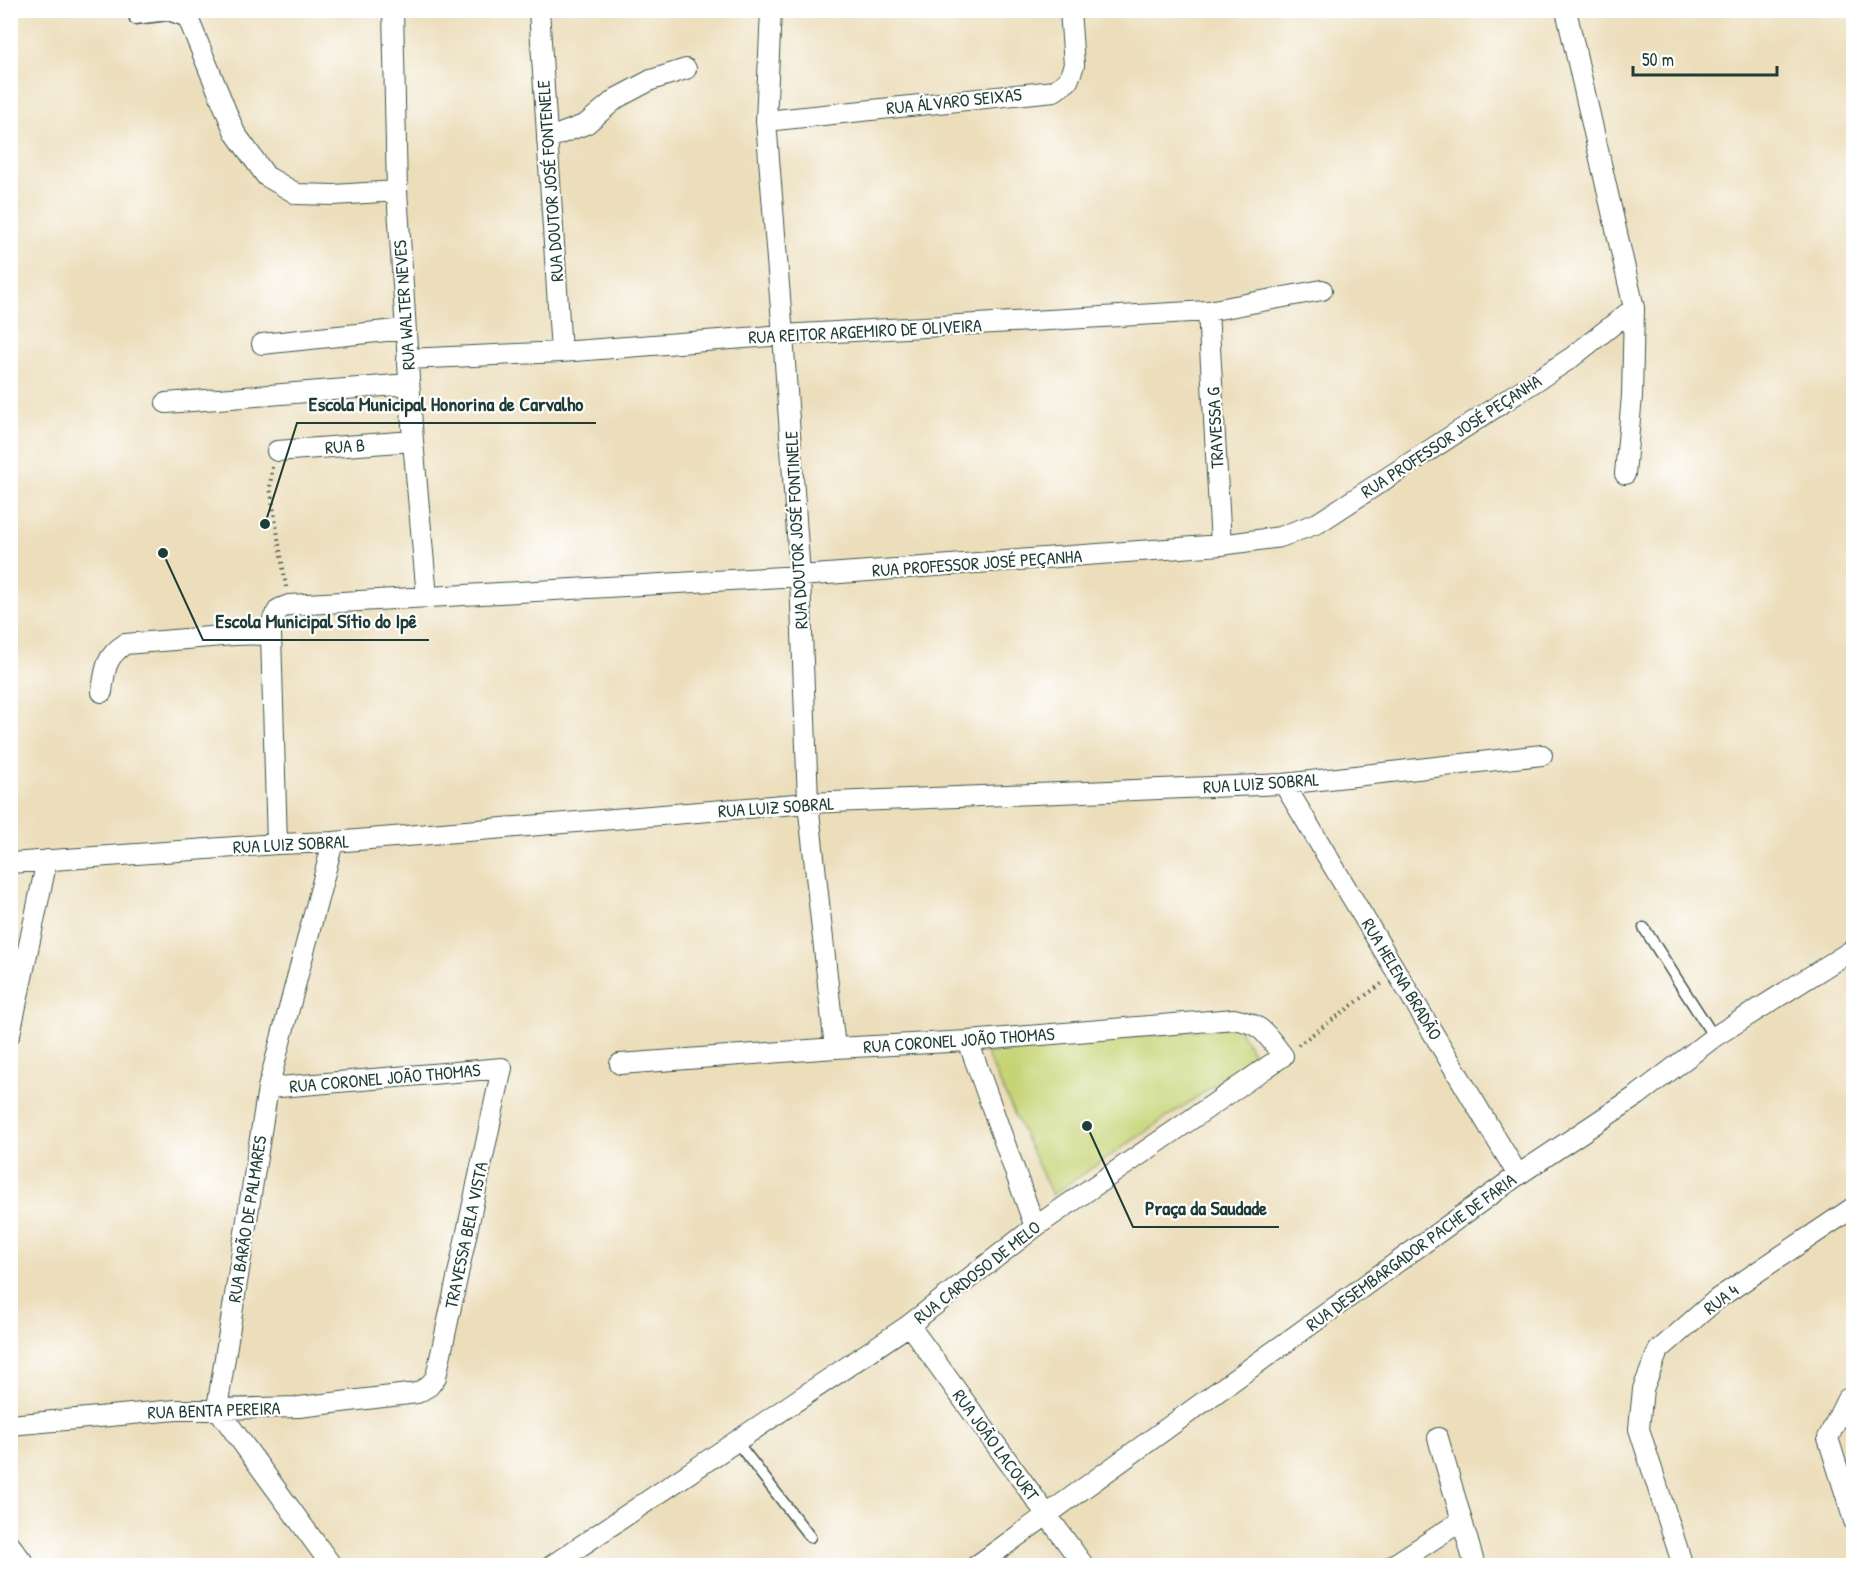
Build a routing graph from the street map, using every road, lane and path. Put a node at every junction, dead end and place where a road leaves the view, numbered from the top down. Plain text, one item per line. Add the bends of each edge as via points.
1 (393, 10) edge
2 (539, 10) edge
3 (771, 10) edge
4 (1070, 10) edge
5 (1566, 10) edge
6 (189, 17) edge
7 (135, 19) dead end
8 (686, 69) dead end
9 (766, 121) junction
10 (548, 139) junction
11 (397, 192) junction
12 (1322, 290) dead end
13 (1634, 308) junction
14 (1208, 311) junction
15 (405, 329) junction
16 (783, 335) junction
17 (262, 345) dead end
18 (561, 352) junction
19 (407, 359) junction
20 (409, 384) junction
21 (166, 403) dead end
22 (413, 441) junction
23 (277, 451) joint
24 (1625, 474) dead end
25 (1221, 544) junction
26 (800, 576) junction
27 (427, 597) junction
28 (289, 605) junction
29 (271, 634) junction
30 (102, 692) dead end
31 (1542, 755) dead end
32 (1284, 784) junction
33 (808, 803) junction
34 (333, 842) junction
35 (277, 844) junction
36 (47, 860) junction
37 (10, 863) edge
38 (1644, 928) dead end
39 (1854, 949) edge
40 (1398, 972) junction
41 (10, 1034) edge
42 (1714, 1037) junction
43 (968, 1041) junction
44 (835, 1048) junction
45 (1282, 1056) junction
46 (620, 1064) dead end
47 (502, 1068) joint
48 (268, 1088) junction
49 (1518, 1175) junction
50 (1854, 1207) edge
51 (1035, 1227) junction
52 (909, 1325) junction
53 (417, 1393) joint
54 (1854, 1396) edge
55 (217, 1408) junction
56 (10, 1425) edge
57 (1438, 1438) dead end
58 (736, 1441) junction
59 (1047, 1515) junction
60 (1461, 1521) junction
61 (1854, 1521) edge
62 (810, 1537) dead end
63 (10, 1545) edge
64 (26, 1566) edge
65 (332, 1566) edge
66 (551, 1566) edge
67 (976, 1566) edge
68 (1084, 1566) edge
69 (1392, 1566) edge
70 (1475, 1566) edge
71 (1683, 1566) edge

1 - 11 street, RUA WALTER NEVES
2 - 10 street, RUA DOUTOR JOSÉ FONTENELE
3 - 9 street, RUA DOUTOR JOSÉ FONTINELE
4 - 9 street, RUA ÁLVARO SEIXAS via 1074,65 1068,81 1054,91
5 - 13 street
6 - 7 lane
6 - 11 street via 235,132 266,176 297,194
8 - 10 street via 651,80 617,98 586,124
9 - 16 street, RUA DOUTOR JOSÉ FONTINELE
10 - 18 street, RUA DOUTOR JOSÉ FONTENELE
11 - 15 street, RUA WALTER NEVES
12 - 14 street, RUA REITOR ARGEMIRO DE OLIVEIRA
13 - 24 street
13 - 25 street, RUA PROFESSOR JOSÉ PEÇANHA via 1571,358 1318,523 1280,537
14 - 16 street, RUA REITOR ARGEMIRO DE OLIVEIRA
14 - 25 street, TRAVESSA G
15 - 17 street
15 - 19 street, RUA WALTER NEVES
16 - 18 street, RUA REITOR ARGEMIRO DE OLIVEIRA
16 - 26 street, RUA DOUTOR JOSÉ FONTINELE
18 - 19 street, RUA REITOR ARGEMIRO DE OLIVEIRA
19 - 20 street, RUA WALTER NEVES
20 - 21 street
20 - 22 street, RUA WALTER NEVES
22 - 23 street, RUA B
22 - 27 street, RUA WALTER NEVES
23 - 28 path via 270,487
25 - 26 street, RUA PROFESSOR JOSÉ PEÇANHA
26 - 27 street, RUA PROFESSOR JOSÉ PEÇANHA
26 - 33 street, RUA DOUTOR JOSÉ FONTINELE
27 - 28 street, RUA PROFESSOR JOSÉ PEÇANHA
28 - 29 street via 279,609
29 - 30 street via 125,644 114,651 107,663
29 - 35 street
31 - 32 street, RUA LUIZ SOBRAL
32 - 33 street, RUA LUIZ SOBRAL
32 - 40 street, RUA HELENA BRADÃO
33 - 34 street, RUA LUIZ SOBRAL
33 - 44 street, RUA DOUTOR JOSÉ FONTINELE
34 - 35 street, RUA LUIZ SOBRAL
34 - 48 street, RUA BARÃO DE PALMARES
35 - 36 street, RUA LUIZ SOBRAL
36 - 37 street, RUA LUIZ SOBRAL
36 - 41 street
38 - 42 lane
39 - 42 street, RUA DESEMBARGADOR PACHE DE FARIA
40 - 45 path
40 - 49 street, RUA HELENA BRADÃO
42 - 49 street, RUA DESEMBARGADOR PACHE DE FARIA via 1638,1095
43 - 44 street, RUA CORONEL JOÃO THOMAS
43 - 45 street, RUA CORONEL JOÃO THOMAS via 1234,1019 1262,1029
43 - 51 street
44 - 46 street, RUA CORONEL JOÃO THOMAS
45 - 51 street, RUA CARDOSO DE MELO
47 - 48 street, RUA CORONEL JOÃO THOMAS
47 - 53 street, TRAVESSA BELA VISTA via 436,1377
48 - 55 street, RUA BARÃO DE PALMARES
49 - 59 street, RUA DESEMBARGADOR PACHE DE FARIA
50 - 71 street, RUA 4 via 1717,1299 1658,1352 1643,1389 1639,1429
51 - 52 street, RUA CARDOSO DE MELO
52 - 58 street, RUA CARDOSO DE MELO
52 - 59 street, RUA JOÃO LACOURT
53 - 55 street, RUA BENTA PEREIRA via 299,1407
54 - 61 street via 1847,1399 1828,1438
55 - 56 street, RUA BENTA PEREIRA
55 - 65 street
57 - 60 street
58 - 62 lane
58 - 66 street, RUA CARDOSO DE MELO
59 - 67 street, RUA DESEMBARGADOR PACHE DE FARIA
59 - 68 street, RUA JOÃO LACOURT
60 - 69 street
60 - 70 street
63 - 64 street

